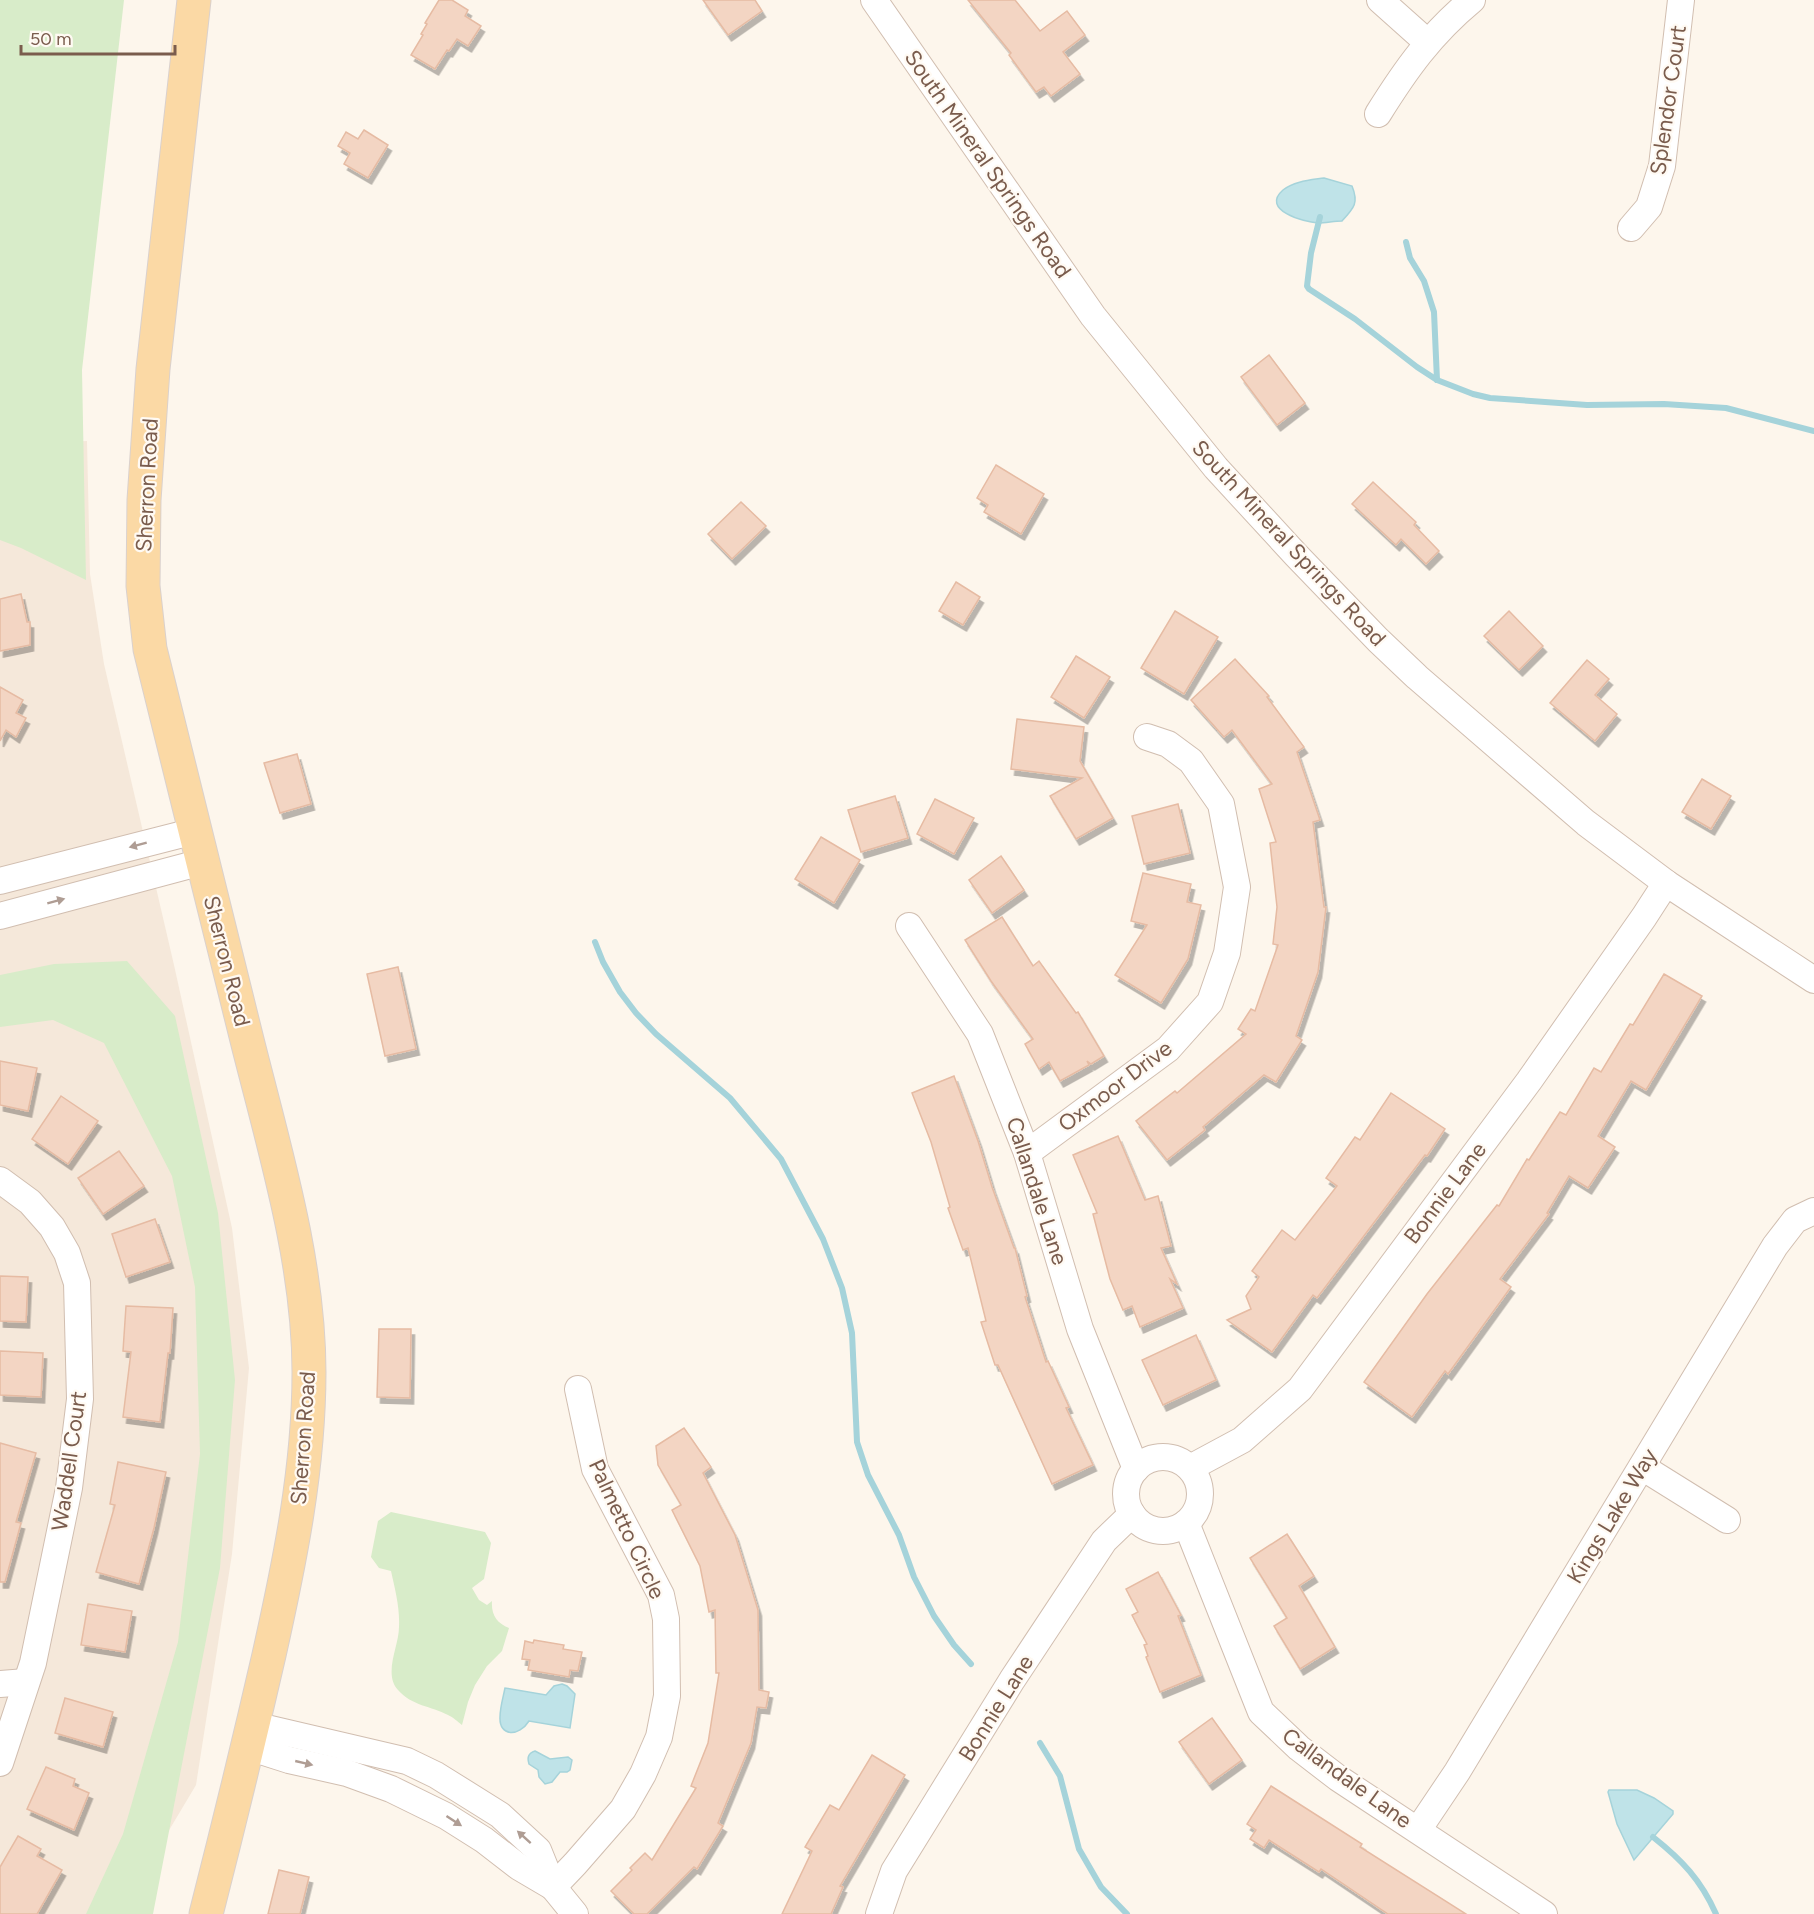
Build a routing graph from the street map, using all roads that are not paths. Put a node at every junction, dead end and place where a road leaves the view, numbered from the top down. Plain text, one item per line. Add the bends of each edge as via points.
1 (194, 0) edge
2 (873, 0) edge
3 (1380, 0) edge
4 (1472, 0) edge
5 (1681, 0) edge
6 (1427, 42) junction
7 (1378, 114) dead end
8 (1631, 228) dead end
9 (1147, 736) dead end
10 (199, 846) junction
11 (0, 881) edge
12 (1666, 883) junction
13 (0, 916) edge
14 (909, 926) dead end
15 (1814, 980) edge
16 (1027, 1153) junction
17 (0, 1180) edge
18 (1814, 1211) edge
19 (578, 1389) dead end
20 (1642, 1467) junction
21 (1190, 1468) junction
22 (1136, 1469) junction
23 (1132, 1514) junction
24 (1727, 1520) dead end
25 (1186, 1523) junction
26 (26, 1682) junction
27 (0, 1684) edge
28 (251, 1736) junction
29 (0, 1763) edge
30 (1418, 1830) junction
31 (552, 1887) junction
32 (206, 1914) edge
33 (575, 1914) edge
34 (879, 1914) edge
35 (1544, 1914) edge

1 - 10 main road, Sherron Road via 153,369 143,586 150,649
2 - 12 street, South Mineral Springs Road via 1094,316 1223,477 1417,677 1586,823
3 - 6 street
4 - 6 street
5 - 8 street, Splendor Court via 1662,166 1649,207
6 - 7 street
9 - 16 street, Oxmoor Drive via 1168,744 1191,761 1221,804 1237,887 1227,953 1210,1002 1168,1049
10 -> 11 street
13 -> 10 street
10 - 28 main road, Sherron Road via 286,1193 303,1291 309,1370 301,1492
12 - 15 street, South Mineral Springs Road
12 - 21 street, Bonnie Lane via 1529,1082 1300,1389 1242,1440
14 - 16 street, Callandale Lane via 980,1034
16 - 22 street, Callandale Lane via 1080,1329
17 - 26 street, Waddell Court via 30,1202 68,1253 77,1283 80,1320 80,1399 69,1488
18 - 20 street, Kings Lake Way via 1795,1220 1775,1246
19 - 31 street, Palmetto Circle via 595,1469 661,1595 666,1619 667,1696 659,1737 623,1809
20 - 24 street
20 - 30 street, Kings Lake Way
21 - 22 street via 1181,1461 1157,1457
21 - 25 street via 1197,1478 1200,1503
22 - 23 street via 1126,1491
23 - 25 street via 1140,1523 1163,1532
23 - 34 street, Bonnie Lane via 1104,1541 1012,1680 894,1871
25 - 30 street, Callandale Lane via 1261,1712 1338,1778
26 - 27 street
26 - 29 street, Waddell Court
28 - 31 street via 407,1761 436,1775 500,1815 538,1850
28 - 32 main road, Sherron Road
30 - 35 street, Callandale Lane
31 - 33 street

